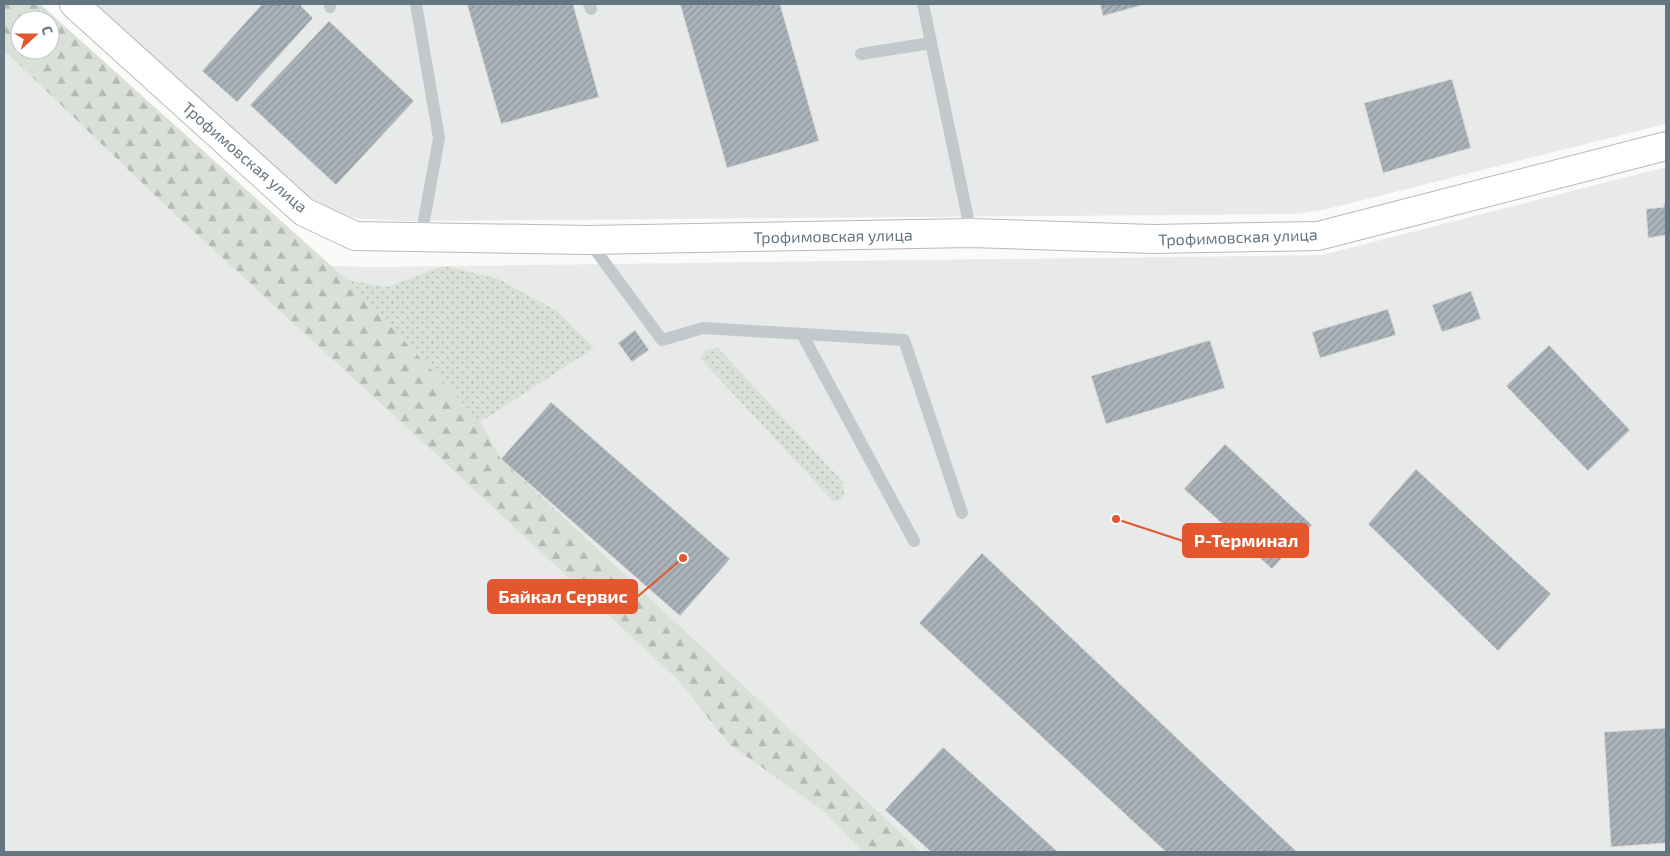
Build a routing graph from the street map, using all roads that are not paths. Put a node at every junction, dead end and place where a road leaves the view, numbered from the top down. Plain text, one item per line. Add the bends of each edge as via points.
1 (74, 4) edge
2 (416, 4) edge
3 (923, 4) edge
4 (931, 43) junction
5 (861, 54) dead end
6 (1666, 146) edge
7 (971, 233) junction
8 (421, 237) junction
9 (588, 240) junction
10 (802, 334) junction
11 (962, 513) dead end
12 (914, 541) dead end

1 - 8 street, Трофимовская улица via 304,212 355,236
2 - 8 lane via 439,138
3 - 4 lane
4 - 5 lane
4 - 7 lane
6 - 7 street, Трофимовская улица via 1318,236 1153,239
7 - 9 street, Трофимовская улица
8 - 9 street, Трофимовская улица
9 - 10 lane via 662,340 703,328
10 - 11 lane via 904,340
10 - 12 lane

